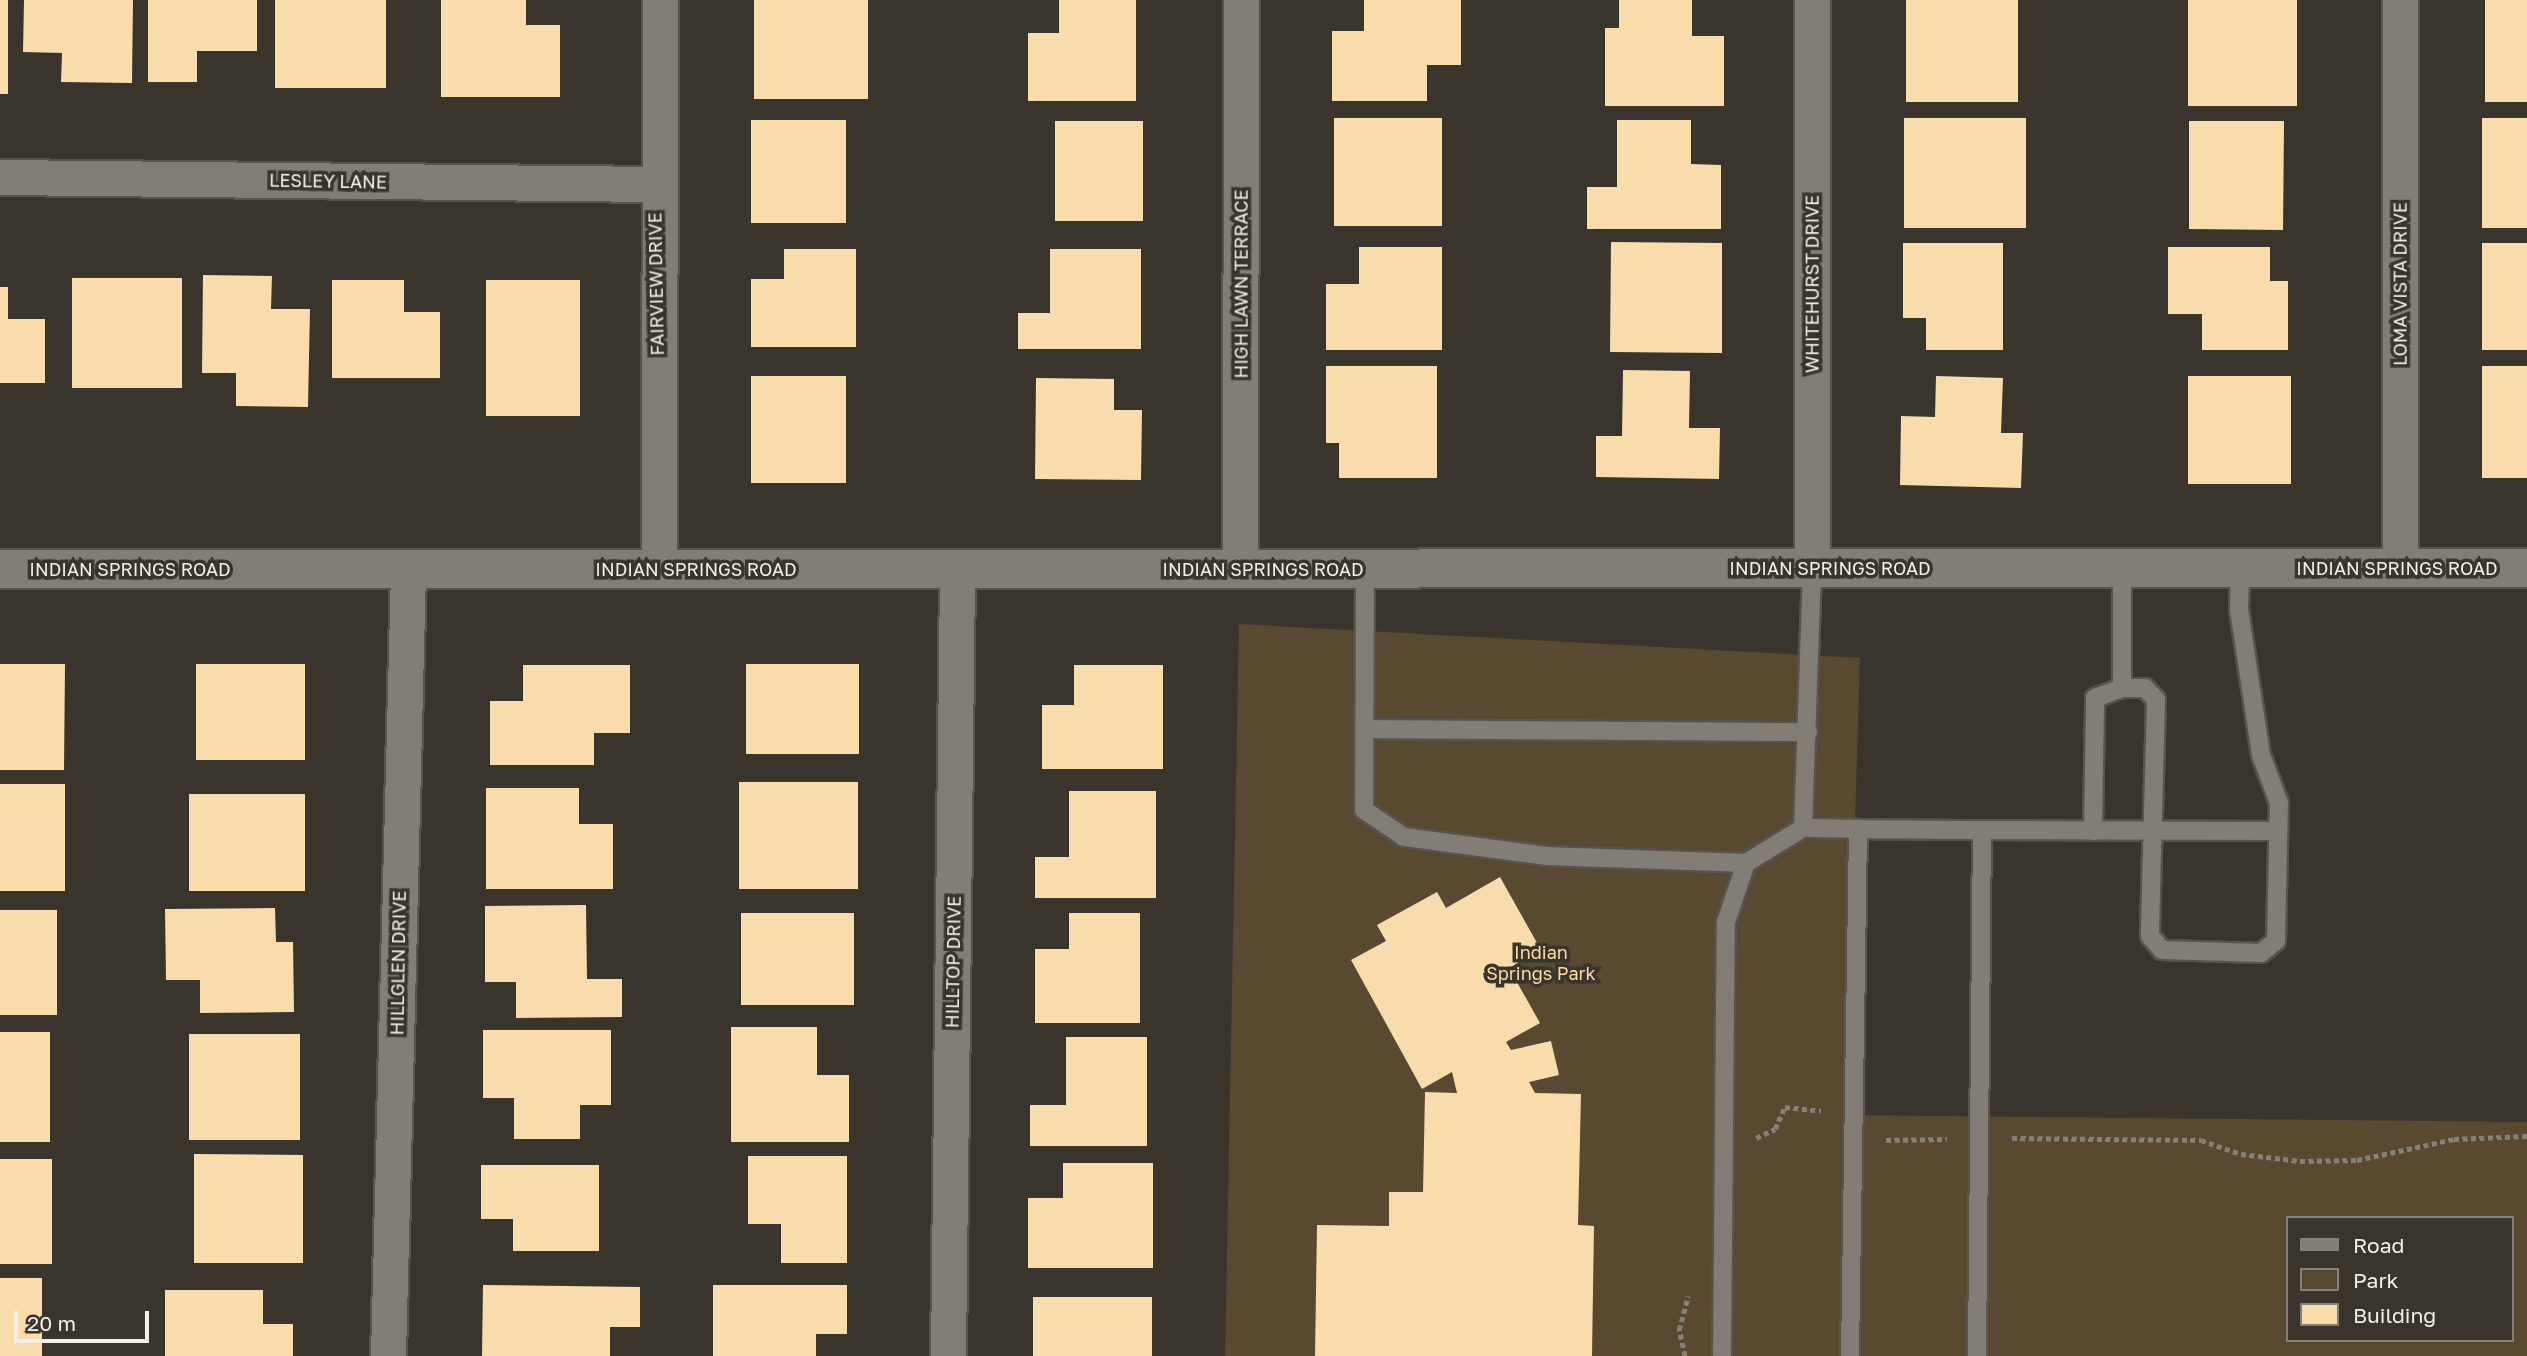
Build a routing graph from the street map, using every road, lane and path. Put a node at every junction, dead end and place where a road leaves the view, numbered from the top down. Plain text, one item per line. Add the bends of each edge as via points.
1 (660, 0) edge
2 (1241, 0) edge
3 (1812, 0) edge
4 (2400, 0) edge
5 (0, 177) edge
6 (655, 184) junction
7 (1812, 568) junction
8 (2122, 568) junction
9 (2240, 568) junction
10 (2400, 568) junction
11 (2527, 568) edge
12 (0, 569) edge
13 (408, 569) junction
14 (659, 569) junction
15 (957, 569) junction
16 (1240, 569) junction
17 (1365, 569) junction
18 (2122, 688) junction
19 (1365, 729) junction
20 (1808, 733) junction
21 (1803, 828) junction
22 (1858, 829) junction
23 (1982, 830) junction
24 (2093, 831) junction
25 (2153, 831) junction
26 (2278, 831) junction
27 (1746, 863) junction
28 (1806, 1108) dead end
29 (1853, 1128) junction
30 (2527, 1136) edge
31 (1979, 1139) junction
32 (388, 1356) edge
33 (948, 1356) edge
34 (1721, 1356) edge
35 (1850, 1356) edge
36 (1977, 1356) edge

1 - 6 street, FAIRVIEW DRIVE
2 - 16 street, HIGH LAWN TERRACE
3 - 7 street, WHITEHURST DRIVE
4 - 10 street, LOMA VISTA DRIVE
5 - 6 street, LESLEY LANE
6 - 14 street, FAIRVIEW DRIVE
7 - 8 street, INDIAN SPRINGS ROAD
7 - 17 street, INDIAN SPRINGS ROAD
7 - 20 lane
8 - 9 street, INDIAN SPRINGS ROAD
8 - 18 lane
9 - 10 street, INDIAN SPRINGS ROAD
9 - 26 lane via 2241,623 2261,755 2279,803
10 - 11 street, INDIAN SPRINGS ROAD
12 - 13 street, INDIAN SPRINGS ROAD
13 - 14 street, INDIAN SPRINGS ROAD
13 - 32 street, HILLGLEN DRIVE
14 - 15 street, INDIAN SPRINGS ROAD
15 - 16 street, INDIAN SPRINGS ROAD
15 - 33 street, HILLTOP DRIVE
16 - 17 street, INDIAN SPRINGS ROAD
17 - 19 lane
18 - 24 lane via 2095,698
18 - 25 lane via 2145,688 2156,700
19 - 20 lane
19 - 27 lane via 1364,810 1404,838 1547,856
20 - 21 lane
21 - 22 lane
21 - 27 lane
22 - 23 lane
22 - 29 lane
23 - 24 lane
23 - 31 lane
24 - 25 lane
25 - 26 lane
25 - 26 lane via 2150,936 2162,950 2261,953 2276,941
27 - 34 lane via 1726,922
28 - 29 path via 1845,1115
29 - 31 path via 1862,1140
29 - 35 lane
30 - 31 path via 2454,1139 2357,1160 2300,1161 2241,1154 2201,1140
31 - 36 lane

